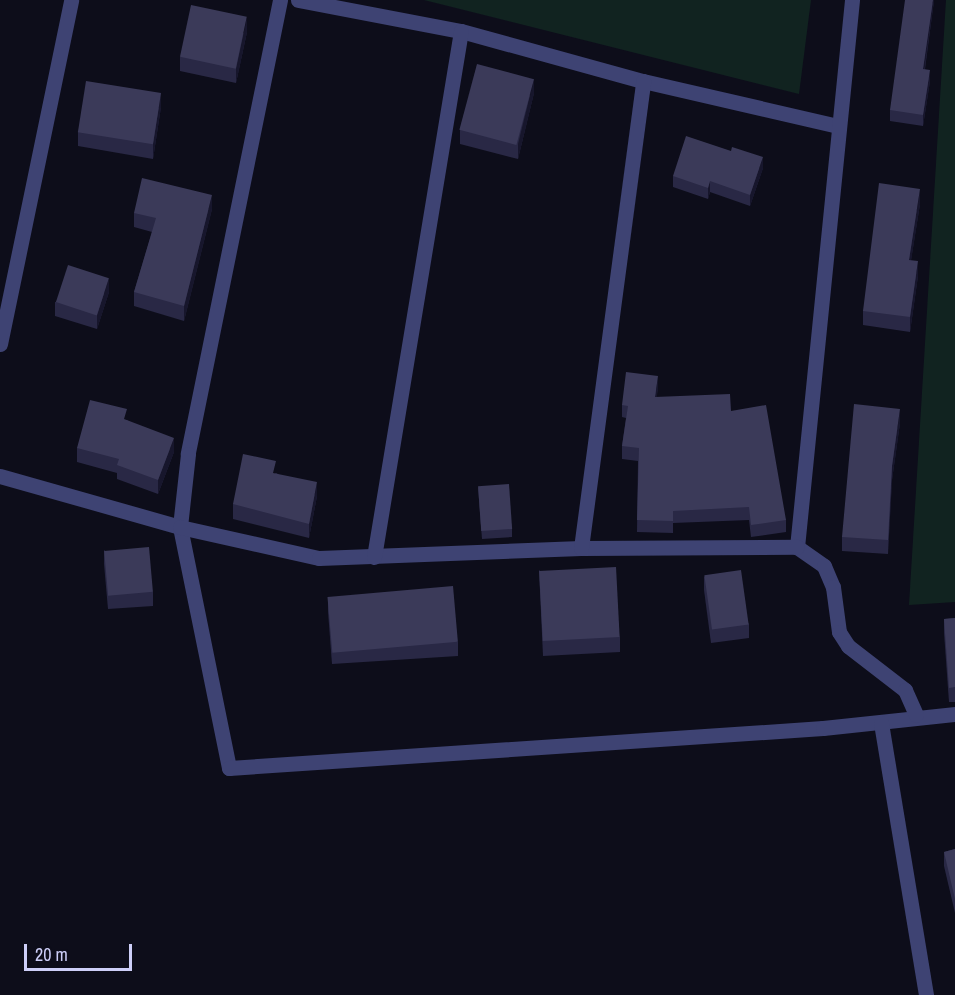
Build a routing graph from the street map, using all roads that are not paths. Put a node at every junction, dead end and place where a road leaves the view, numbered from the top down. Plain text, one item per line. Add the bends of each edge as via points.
1 (71, 0) edge
2 (280, 0) edge
3 (298, 0) edge
4 (852, 0) edge
5 (461, 32) junction
6 (643, 81) junction
7 (838, 126) junction
8 (5, 286) edge
9 (0, 344) edge
10 (0, 476) edge
11 (180, 527) junction
12 (797, 547) junction
13 (581, 548) junction
14 (374, 557) junction
15 (955, 714) edge
16 (916, 715) junction
17 (881, 723) junction
18 (926, 995) edge

1 - 8 street
2 - 11 street via 188,454
3 - 5 street
4 - 7 street
5 - 6 street
5 - 14 street
6 - 7 street
6 - 13 street
7 - 12 street
8 - 9 street
10 - 11 street
11 - 14 street via 319,558
11 - 17 street via 228,768
12 - 13 street
12 - 16 street via 824,566 833,587 839,632 848,646 905,690
13 - 14 street
15 - 16 street
16 - 17 street
17 - 18 street

